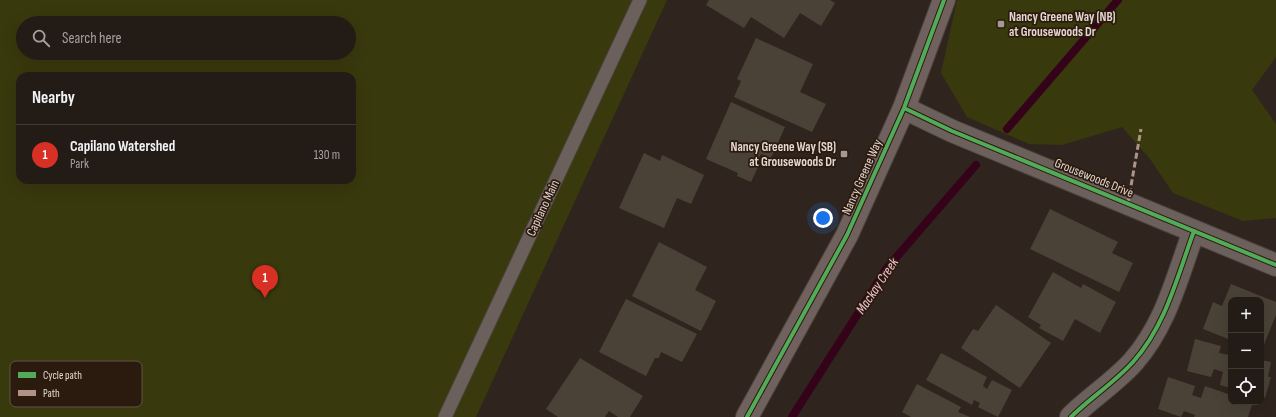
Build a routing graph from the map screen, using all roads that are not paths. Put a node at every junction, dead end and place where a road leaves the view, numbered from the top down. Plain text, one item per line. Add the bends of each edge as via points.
1 (640, 0) edge
2 (944, 0) edge
3 (904, 108) junction
4 (1194, 231) junction
5 (1276, 265) edge
6 (445, 417) edge
7 (747, 417) edge
8 (1071, 417) edge

1 - 6 lane, Capilano Main
2 - 3 street, Nancy Greene Way
3 - 4 street, Grousewoods Drive via 952,131
3 - 7 street, Nancy Greene Way via 847,235
4 - 5 street, Grousewoods Drive
4 - 8 street via 1166,311 1153,335 1132,362

